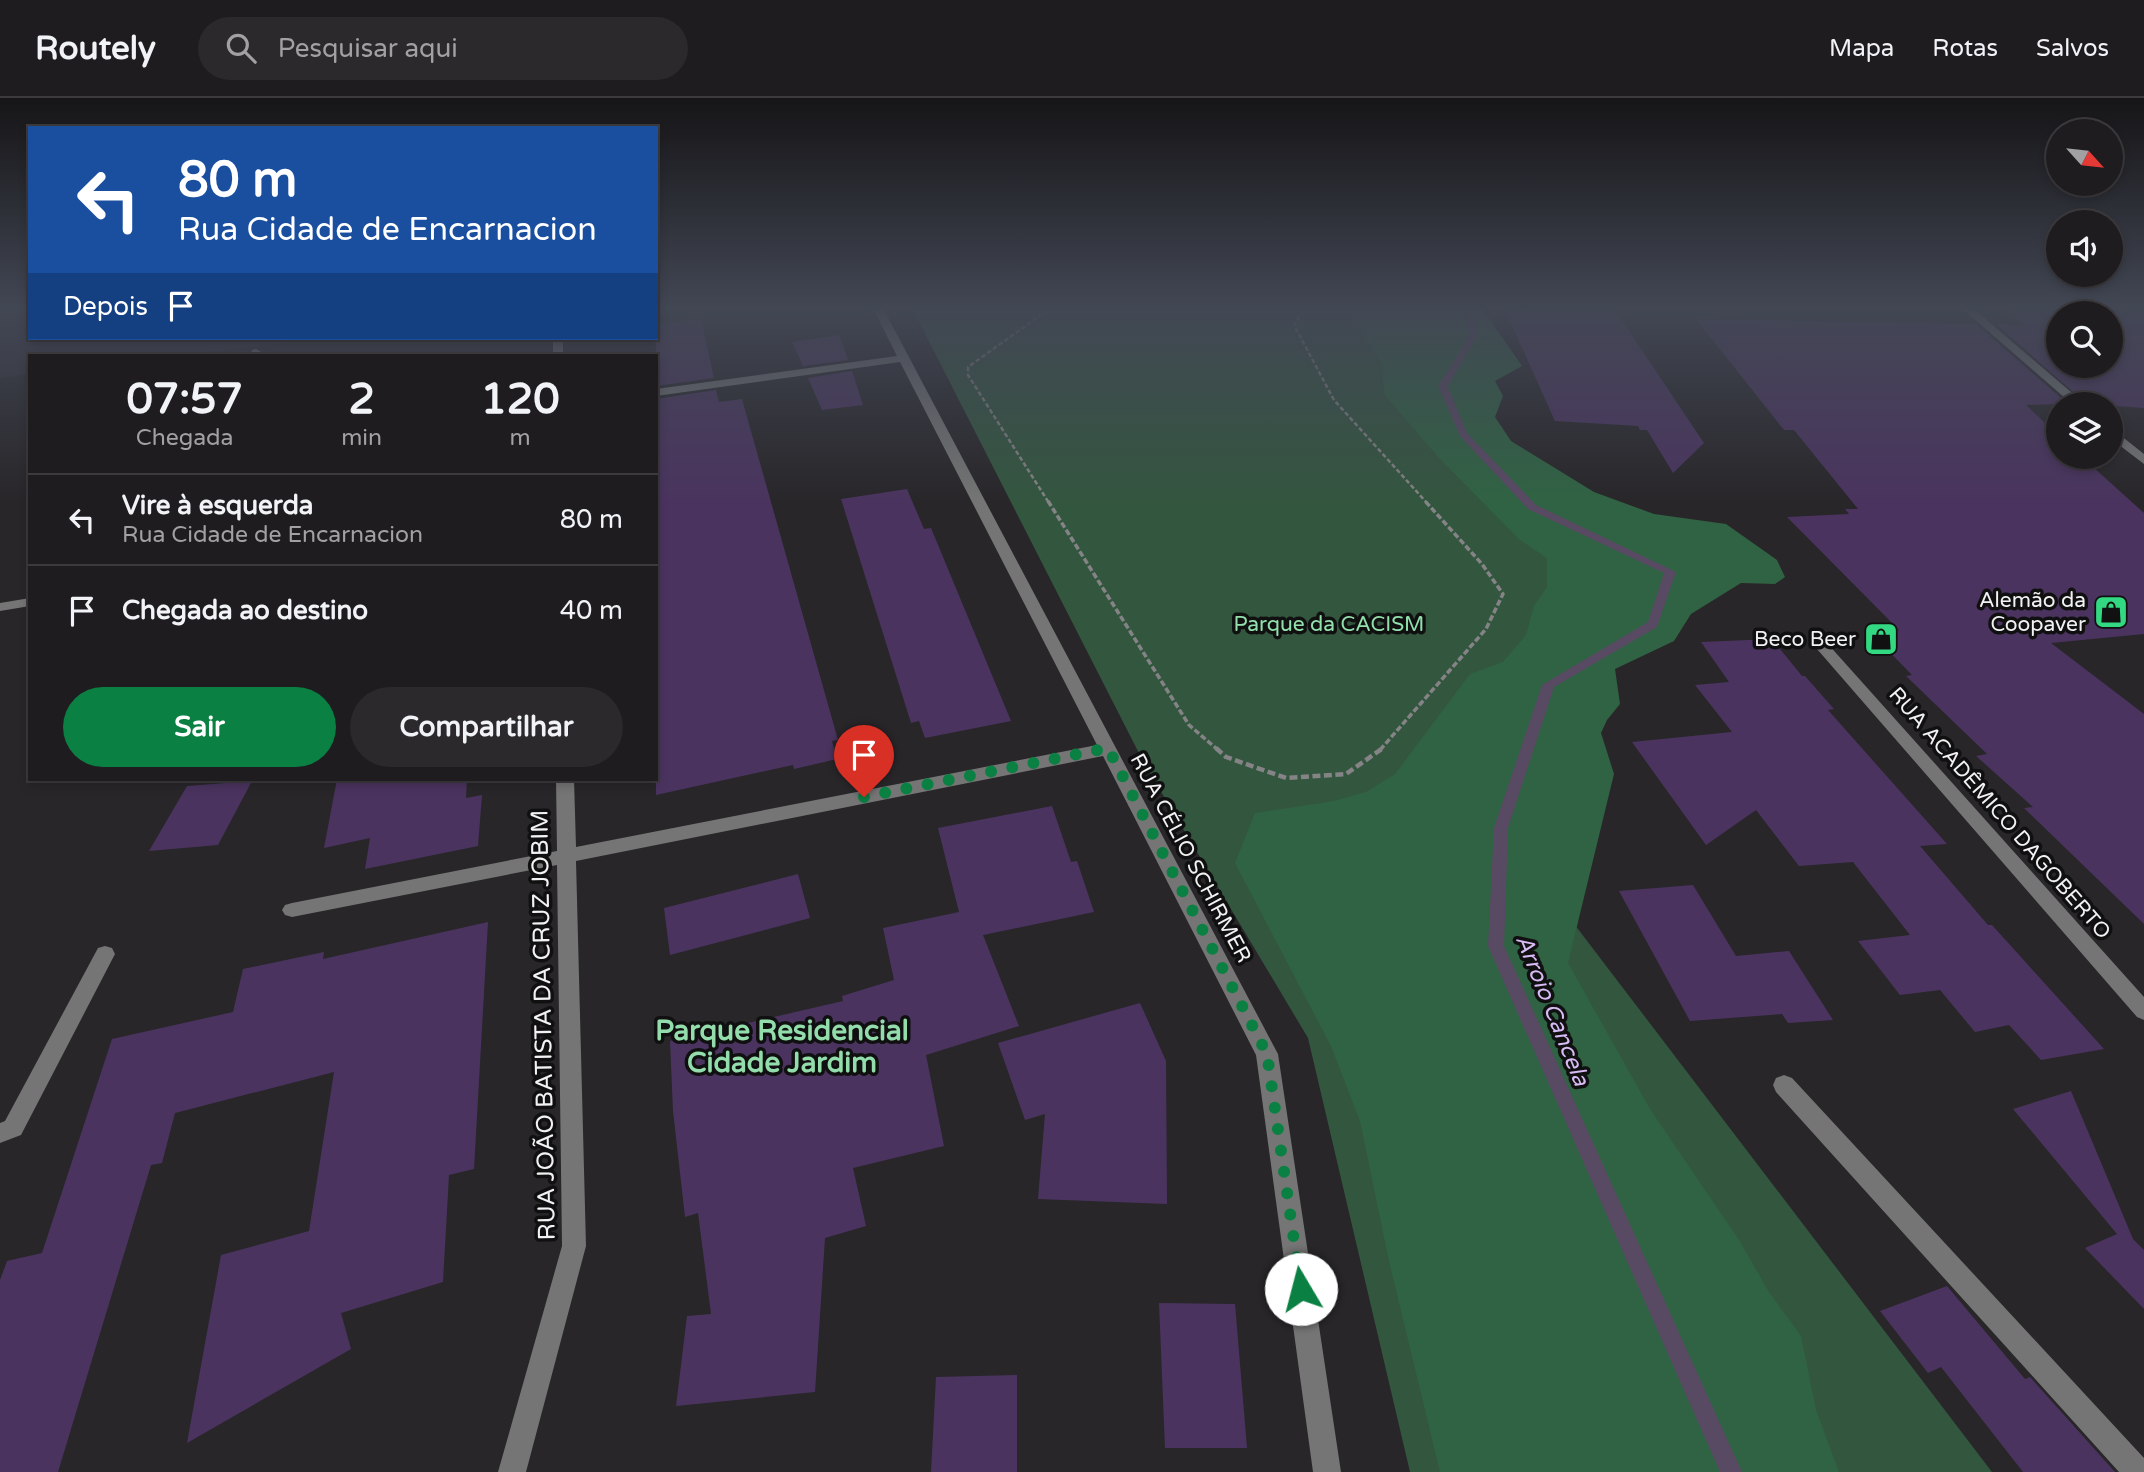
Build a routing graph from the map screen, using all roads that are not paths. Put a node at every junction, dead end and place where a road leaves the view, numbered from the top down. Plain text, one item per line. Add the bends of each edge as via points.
1 (790, 374) edge
2 (912, 374) edge
3 (2044, 374) edge
4 (2065, 392) edge
5 (658, 393) edge
6 (2123, 440) edge
7 (2138, 450) edge
8 (2144, 460) edge
9 (28, 602) edge
10 (0, 607) edge
11 (1822, 646) dead end
12 (1108, 748) junction
13 (565, 781) edge
14 (567, 856) junction
15 (292, 910) dead end
16 (105, 954) dead end
17 (2144, 1011) edge
18 (1784, 1085) dead end
19 (0, 1133) edge
20 (512, 1472) edge
21 (1327, 1472) edge
22 (2138, 1472) edge

1 - 5 street
2 - 12 street, RUA CÉLIO SCHIRMER
3 - 4 street
6 - 7 street
7 - 8 street
9 - 10 street
11 - 17 street, RUA ACADÊMICO DAGOBERTO
12 - 14 street
12 - 21 street, RUA CÉLIO SCHIRMER via 1267,1054
13 - 14 street, RUA JOÃO BATISTA DA CRUZ JOBIM
14 - 15 street
14 - 20 street, RUA JOÃO BATISTA DA CRUZ JOBIM via 574,1246
16 - 19 street via 13,1128
18 - 22 street

